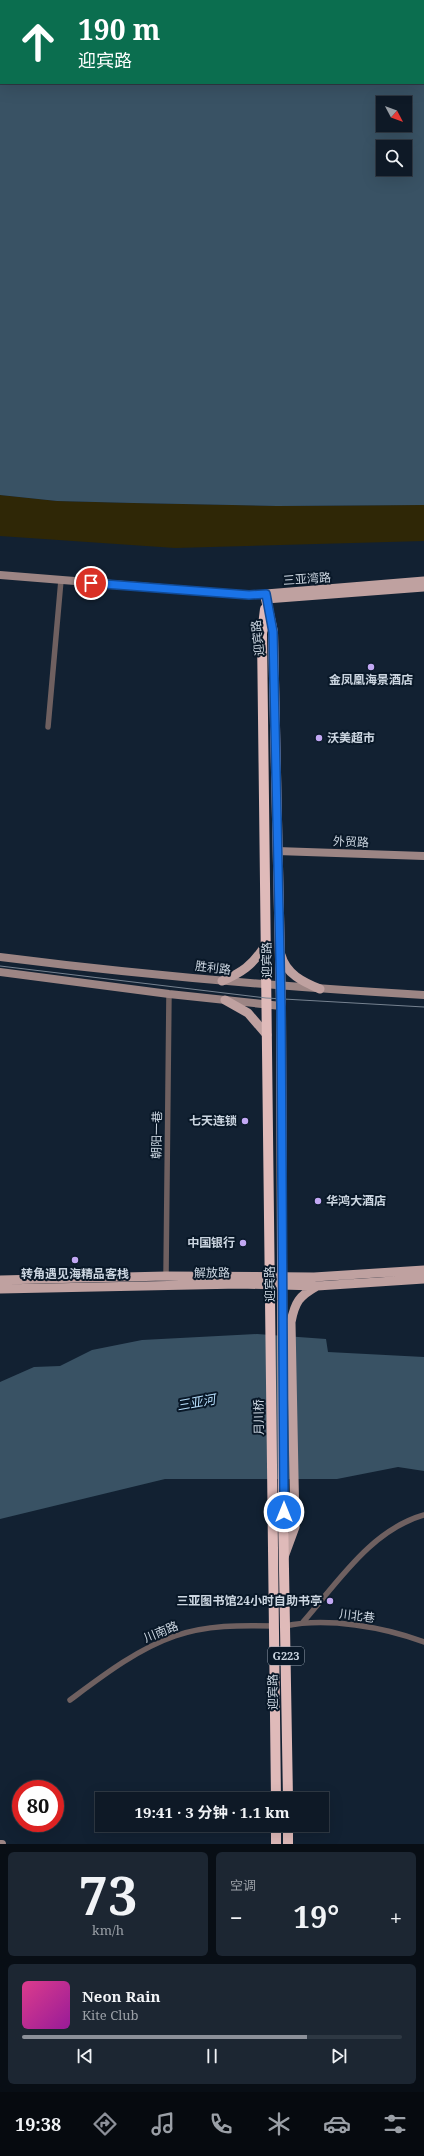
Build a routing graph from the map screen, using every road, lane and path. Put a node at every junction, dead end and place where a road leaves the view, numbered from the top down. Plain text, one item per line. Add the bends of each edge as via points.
1 (0, 575) edge
2 (61, 580) junction
3 (424, 581) edge
4 (424, 587) edge
5 (266, 597) junction
6 (48, 727) dead end
7 (277, 851) junction
8 (424, 856) edge
9 (264, 947) junction
10 (280, 951) junction
11 (0, 957) edge
12 (0, 972) edge
13 (222, 981) junction
14 (266, 986) junction
15 (280, 987) junction
16 (320, 990) junction
17 (169, 994) junction
18 (424, 995) edge
19 (225, 1000) junction
20 (266, 1005) junction
21 (281, 1006) junction
22 (267, 1035) junction
23 (424, 1270) edge
24 (166, 1276) junction
25 (424, 1279) edge
26 (0, 1280) edge
27 (270, 1280) junction
28 (283, 1281) junction
29 (317, 1286) junction
30 (0, 1290) edge
31 (270, 1320) joint
32 (287, 1322) junction
33 (279, 1512) junction
34 (424, 1515) edge
35 (284, 1558) junction
36 (303, 1622) junction
37 (280, 1626) junction
38 (424, 1642) edge
39 (70, 1700) dead end
40 (276, 1792) edge
41 (288, 1792) edge
42 (276, 1832) edge
43 (288, 1832) edge
44 (276, 1844) edge
45 (288, 1844) edge

1 - 2 main road, 三亚湾路
2 - 5 main road, 三亚湾路
2 - 6 street
3 - 5 main road, 三亚湾路
4 - 5 main road, 三亚湾路
5 - 7 highway, 迎宾路 / G223 via 273,632
5 - 9 highway, 迎宾路 / G223 via 262,634
7 - 8 main road, 外贸路
7 - 10 highway, 迎宾路 / G223
9 - 13 main road via 251,966
9 - 14 highway, 迎宾路 / G223
10 - 15 highway, 迎宾路 / G223
10 - 16 main road via 284,964 293,975
11 - 13 main road, 胜利路
12 - 17 main road
13 - 14 main road, 胜利路
14 - 15 main road, 胜利路
14 - 20 highway, 迎宾路 / G223
15 - 16 main road, 胜利路
15 - 21 highway, 迎宾路 / G223
16 - 18 main road, 胜利路
17 - 19 main road
17 - 24 street, 朝阳一巷
19 - 20 main road
19 - 22 main road via 253,1018
20 - 21 main road
20 - 22 highway, 迎宾路 / G223
21 - 28 highway, 迎宾路 / G223
22 - 27 highway, 迎宾路 / G223
23 - 28 main road, 解放路
24 - 26 main road, 解放路
24 - 27 main road, 解放路
25 - 29 main road, 解放路
27 - 28 main road, 解放路
27 - 30 main road, 解放路
27 - 31 highway, 迎宾路 / G223
28 - 29 main road, 解放路
28 - 32 highway, 迎宾路 / G223
29 - 32 main road via 300,1297
31 - 33 highway, 月川桥 / G223
32 - 33 highway, 月川桥 / G223
32 - 35 main road via 295,1514 293,1535
33 - 35 highway, 迎宾路 / G223
33 - 37 highway, 迎宾路 / G223
34 - 36 street via 387,1532 368,1549
35 - 37 highway, 迎宾路 / G223
36 - 37 street, 川北巷
36 - 38 street, 川北巷 via 366,1626
37 - 39 street, 川南路 via 244,1625 174,1636 147,1649
37 - 40 highway, 迎宾路 / G223
37 - 41 highway, 迎宾路 / G223
42 - 44 highway
43 - 45 highway

